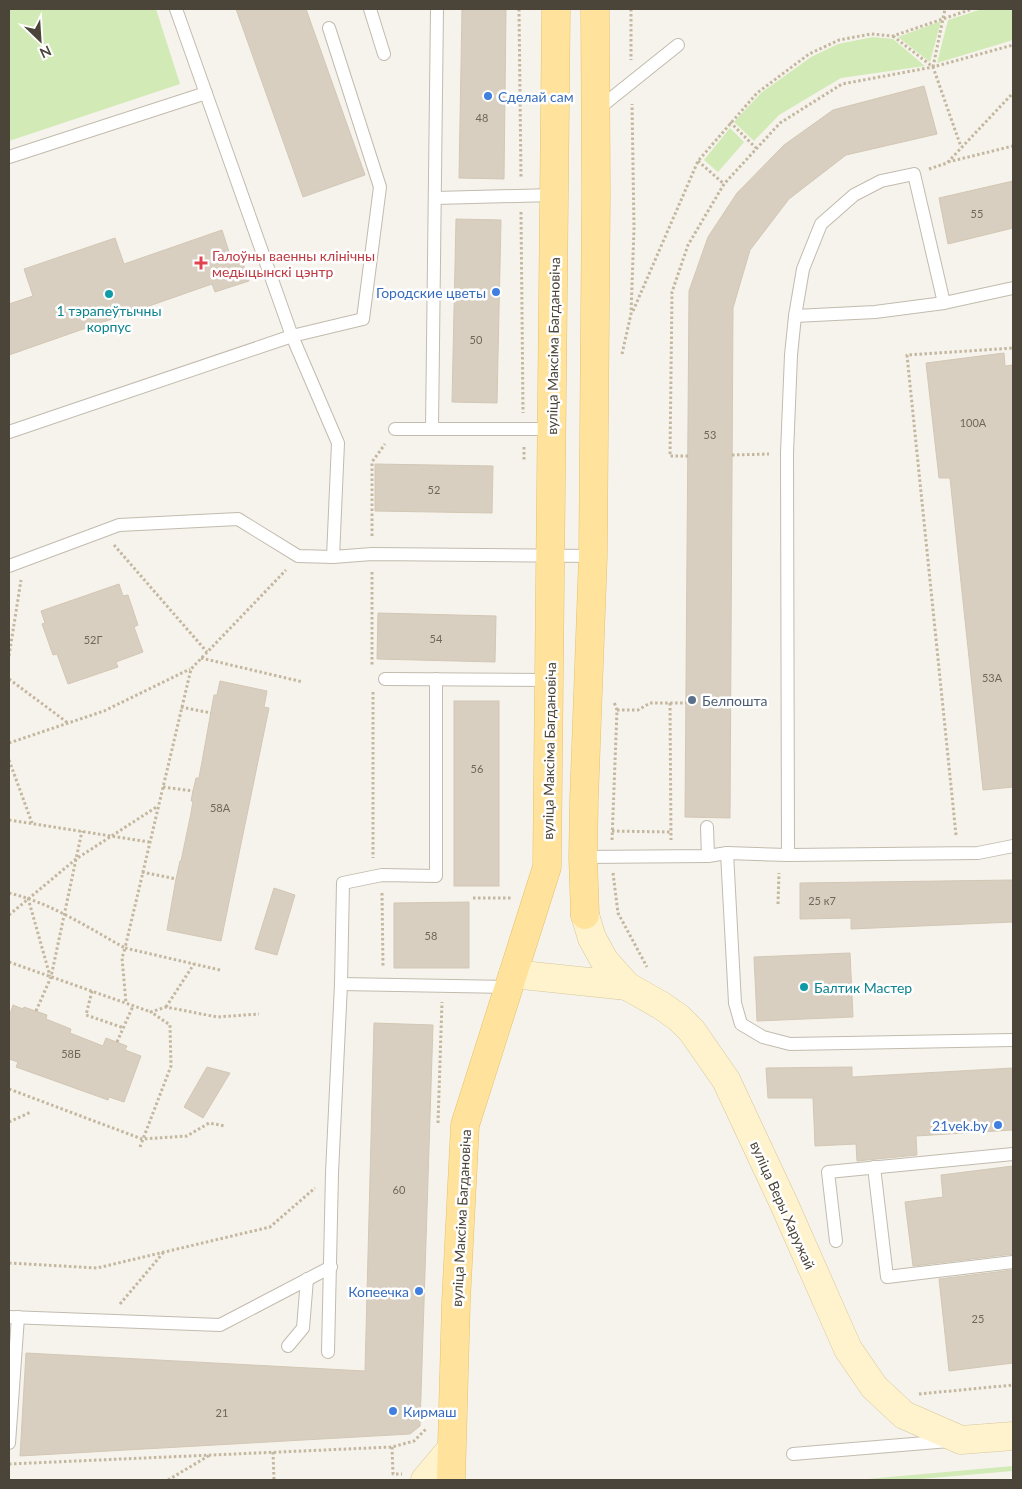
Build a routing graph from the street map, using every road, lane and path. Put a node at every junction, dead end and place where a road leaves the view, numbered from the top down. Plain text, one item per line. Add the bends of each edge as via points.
1 (176, 9) edge
2 (370, 9) edge
3 (437, 9) edge
4 (556, 9) edge
5 (595, 9) edge
6 (630, 9) edge
7 (945, 9) edge
8 (972, 9) edge
9 (944, 18) junction
10 (329, 28) dead end
11 (893, 36) junction
12 (678, 44) dead end
13 (1013, 45) edge
14 (384, 54) dead end
15 (932, 68) junction
16 (631, 82) junction
17 (206, 93) junction
18 (1013, 93) edge
19 (596, 111) junction
20 (730, 122) junction
21 (1013, 146) edge
22 (961, 147) junction
23 (756, 148) junction
24 (9, 157) edge
25 (698, 161) junction
26 (946, 163) junction
27 (914, 174) junction
28 (724, 184) junction
29 (554, 196) junction
30 (435, 198) junction
31 (634, 228) dead end
32 (595, 282) junction
33 (553, 287) junction
34 (1013, 288) edge
35 (944, 303) junction
36 (631, 314) dead end
37 (795, 316) junction
38 (292, 336) junction
39 (1013, 348) edge
40 (432, 428) junction
41 (395, 429) joint
42 (552, 429) junction
43 (9, 432) edge
44 (787, 453) junction
45 (732, 455) dead end
46 (688, 456) dead end
47 (102, 531) junction
48 (372, 554) junction
49 (550, 555) junction
50 (298, 556) junction
51 (593, 556) junction
52 (333, 557) junction
53 (24, 560) junction
54 (9, 566) edge
55 (207, 652) junction
56 (9, 656) edge
57 (201, 658) junction
58 (372, 668) dead end
59 (190, 669) junction
60 (9, 679) edge
61 (436, 679) junction
62 (385, 680) dead end
63 (550, 680) junction
64 (303, 682) dead end
65 (372, 688) dead end
66 (670, 703) junction
67 (686, 703) dead end
68 (181, 707) junction
69 (617, 710) dead end
70 (210, 713) dead end
71 (68, 723) junction
72 (9, 743) edge
73 (9, 760) edge
74 (162, 787) junction
75 (193, 790) dead end
76 (158, 806) junction
77 (9, 820) edge
78 (32, 823) junction
79 (707, 827) dead end
80 (82, 831) junction
81 (612, 831) dead end
82 (111, 836) junction
83 (150, 842) junction
84 (1013, 846) edge
85 (728, 853) junction
86 (958, 853) junction
87 (784, 854) junction
88 (708, 856) junction
89 (583, 857) junction
90 (76, 859) junction
91 (142, 872) junction
92 (377, 876) junction
93 (176, 879) dead end
94 (9, 893) edge
95 (28, 898) junction
96 (473, 898) dead end
97 (520, 898) dead end
98 (778, 904) dead end
99 (65, 914) junction
100 (9, 915) edge
101 (125, 948) junction
102 (9, 962) edge
103 (194, 964) junction
104 (220, 970) dead end
105 (51, 977) junction
106 (511, 981) junction
107 (341, 984) junction
108 (384, 985) junction
109 (627, 986) junction
110 (92, 992) junction
111 (126, 1003) junction
112 (133, 1006) junction
113 (166, 1007) junction
114 (36, 1011) dead end
115 (151, 1012) junction
116 (259, 1014) dead end
117 (124, 1028) junction
118 (1013, 1040) edge
119 (117, 1042) dead end
120 (9, 1088) edge
121 (31, 1112) dead end
122 (9, 1122) edge
123 (224, 1126) dead end
124 (142, 1139) junction
125 (140, 1146) dead end
126 (1013, 1154) edge
127 (874, 1167) junction
128 (332, 1173) junction
129 (836, 1241) dead end
130 (164, 1252) junction
131 (1013, 1262) edge
132 (9, 1263) edge
133 (331, 1267) junction
134 (307, 1279) junction
135 (14, 1317) edge
136 (107, 1319) junction
137 (288, 1346) dead end
138 (328, 1352) dead end
139 (428, 1427) dead end
140 (1013, 1436) edge
141 (961, 1440) junction
142 (9, 1443) edge
143 (392, 1447) junction
144 (451, 1449) junction
145 (273, 1452) junction
146 (793, 1454) dead end
147 (211, 1455) junction
148 (9, 1464) edge
149 (417, 1477) edge
150 (168, 1480) edge
151 (274, 1480) edge
152 (451, 1480) edge

1 - 17 lane
2 - 14 lane
3 - 30 lane
4 - 29 main road, вуліца Максіма Багдановіча
5 - 19 main road
6 - 16 path
7 - 9 path
8 - 9 path
9 - 11 path
9 - 15 path
10 - 38 lane via 380,187 363,319
11 - 15 path
11 - 20 path via 871,34 839,40 809,54 757,93
12 - 16 lane
13 - 15 path
15 - 22 path
15 - 23 path via 842,84 780,123
16 - 19 lane
16 - 31 path
17 - 24 lane
17 - 38 lane
18 - 22 path
19 - 32 main road
20 - 23 path
20 - 25 path
21 - 26 path
22 - 26 path
23 - 28 path
25 - 28 path
25 - 36 path
26 - 27 path
27 - 35 lane
27 - 37 lane via 881,181 854,195 820,224 803,269
28 - 46 path via 688,244 672,292 670,456
29 - 30 lane
29 - 33 main road, вуліца Максіма Багдановіча
30 - 40 lane
32 - 33 main road via 589,297 575,304 562,301
32 - 51 main road
33 - 42 main road, вуліца Максіма Багдановіча
34 - 35 lane
35 - 37 lane via 876,312
37 - 44 lane
38 - 43 lane
38 - 52 lane via 338,443
39 - 86 path via 907,355
40 - 41 lane
40 - 42 lane
41 - 48 path via 372,462
42 - 49 main road, вуліца Максіма Багдановіча
44 - 45 path
44 - 87 lane
47 - 50 lane via 119,525 238,519
47 - 53 lane
47 - 55 path
48 - 49 lane
48 - 52 lane
48 - 58 path
49 - 51 lane
49 - 63 main road, вуліца Максіма Багдановіча
50 - 52 lane
50 - 55 path
51 - 89 main road
53 - 54 lane
53 - 56 path
55 - 57 path
57 - 59 path
57 - 64 path
59 - 68 path
59 - 71 path via 104,711
60 - 71 path
61 - 62 lane
61 - 63 lane
61 - 92 lane via 436,876
63 - 106 main road, вуліца Максіма Багдановіча via 547,867
65 - 92 path
66 - 67 path
66 - 69 path via 650,703 638,710
66 - 81 path via 671,832
68 - 70 path
68 - 74 path
71 - 72 path
73 - 78 path
74 - 75 path
74 - 76 path
76 - 82 path
76 - 83 path
77 - 78 path
78 - 80 path
79 - 88 lane
80 - 82 path
80 - 90 path
82 - 83 path
82 - 90 path
83 - 91 path
84 - 86 lane via 978,853
85 - 87 lane
85 - 88 lane
85 - 118 lane via 734,1003 741,1024 763,1037 790,1044
86 - 87 lane
87 - 98 path
88 - 89 lane
89 - 109 main road, вуліца Веры Харужай via 585,915 592,938 604,960
90 - 95 path
90 - 99 path
91 - 93 path
91 - 101 path
92 - 107 lane via 343,882
92 - 108 path
94 - 95 path
95 - 99 path
95 - 100 path
95 - 105 path
96 - 97 path
99 - 101 path
99 - 105 path
101 - 103 path
101 - 111 path via 122,958
102 - 105 path
103 - 104 path
103 - 113 path
105 - 110 path
105 - 114 path
106 - 108 lane
106 - 109 main road
106 - 144 main road, вуліца Максіма Багдановіча via 465,1125
107 - 108 lane
107 - 128 lane
109 - 141 main road, вуліца Веры Харужай via 679,1018 692,1031 726,1080 848,1349 874,1387 904,1415
110 - 111 path
110 - 117 path via 86,1015
111 - 112 path
112 - 115 path
112 - 117 path
113 - 115 path
113 - 116 path via 217,1017
115 - 124 path via 170,1025 171,1066
117 - 119 path
120 - 124 path
121 - 122 path
123 - 124 path via 209,1123 187,1136
124 - 125 path
126 - 127 lane
127 - 129 lane via 828,1172
127 - 131 lane via 887,1277
128 - 130 path via 270,1226
128 - 133 lane
130 - 132 path via 97,1268
130 - 136 path
133 - 134 lane
133 - 138 lane
134 - 136 lane via 220,1325
134 - 137 lane via 303,1328
135 - 136 lane
135 - 142 lane
139 - 143 path via 414,1441
140 - 141 main road, вуліца Веры Харужай
141 - 146 lane
143 - 145 path
143 - 149 path via 394,1474
144 - 149 main road
144 - 152 main road, вуліца Максіма Багдановіча
145 - 147 path
145 - 151 path
147 - 148 path
147 - 150 path

